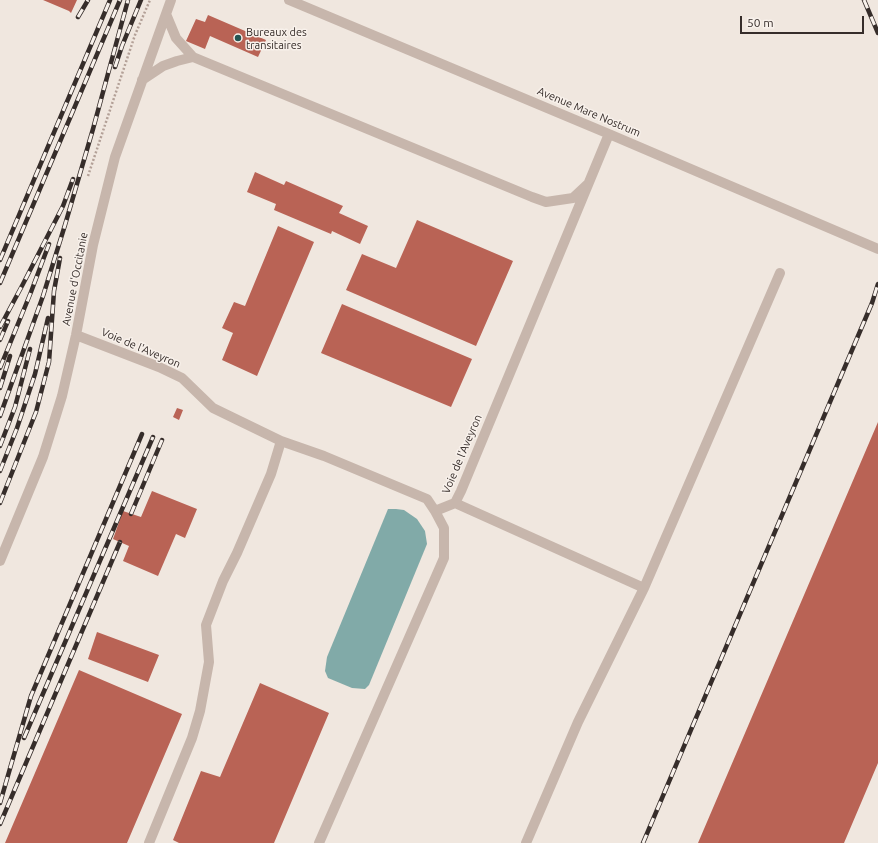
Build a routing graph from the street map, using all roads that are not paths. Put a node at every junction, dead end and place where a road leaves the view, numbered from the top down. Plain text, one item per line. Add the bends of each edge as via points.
1 (171, 0) edge
2 (289, 0) edge
3 (166, 14) junction
4 (193, 57) junction
5 (142, 80) junction
6 (609, 134) junction
7 (588, 184) junction
8 (878, 249) edge
9 (780, 273) dead end
10 (76, 335) junction
11 (281, 442) junction
12 (455, 503) junction
13 (435, 511) junction
14 (0, 561) edge
15 (644, 588) junction
16 (149, 843) edge
17 (319, 843) edge
18 (526, 843) edge

1 - 3 street, Avenue d'Occitanie
2 - 6 street, Avenue Mare Nostrum
3 - 4 street via 176,38
3 - 5 street, Avenue d'Occitanie
4 - 5 street via 163,66
4 - 7 street via 546,202 573,198
5 - 10 street, Avenue d'Occitanie via 115,157 93,245
6 - 7 street, Voie de l'Aveyron
6 - 8 street, Avenue Mare Nostrum
7 - 12 street, Voie de l'Aveyron
9 - 15 street
10 - 11 street, Voie de l'Aveyron via 182,378 213,408
10 - 14 street, Avenue d'Occitanie via 62,396 43,457
11 - 13 street, Voie de l'Aveyron via 324,456 427,499
11 - 16 street via 271,474 206,625 209,662 200,711 192,738
12 - 13 street, Voie de l'Aveyron
12 - 15 street
13 - 17 street via 444,528 444,558
15 - 18 street via 578,722

